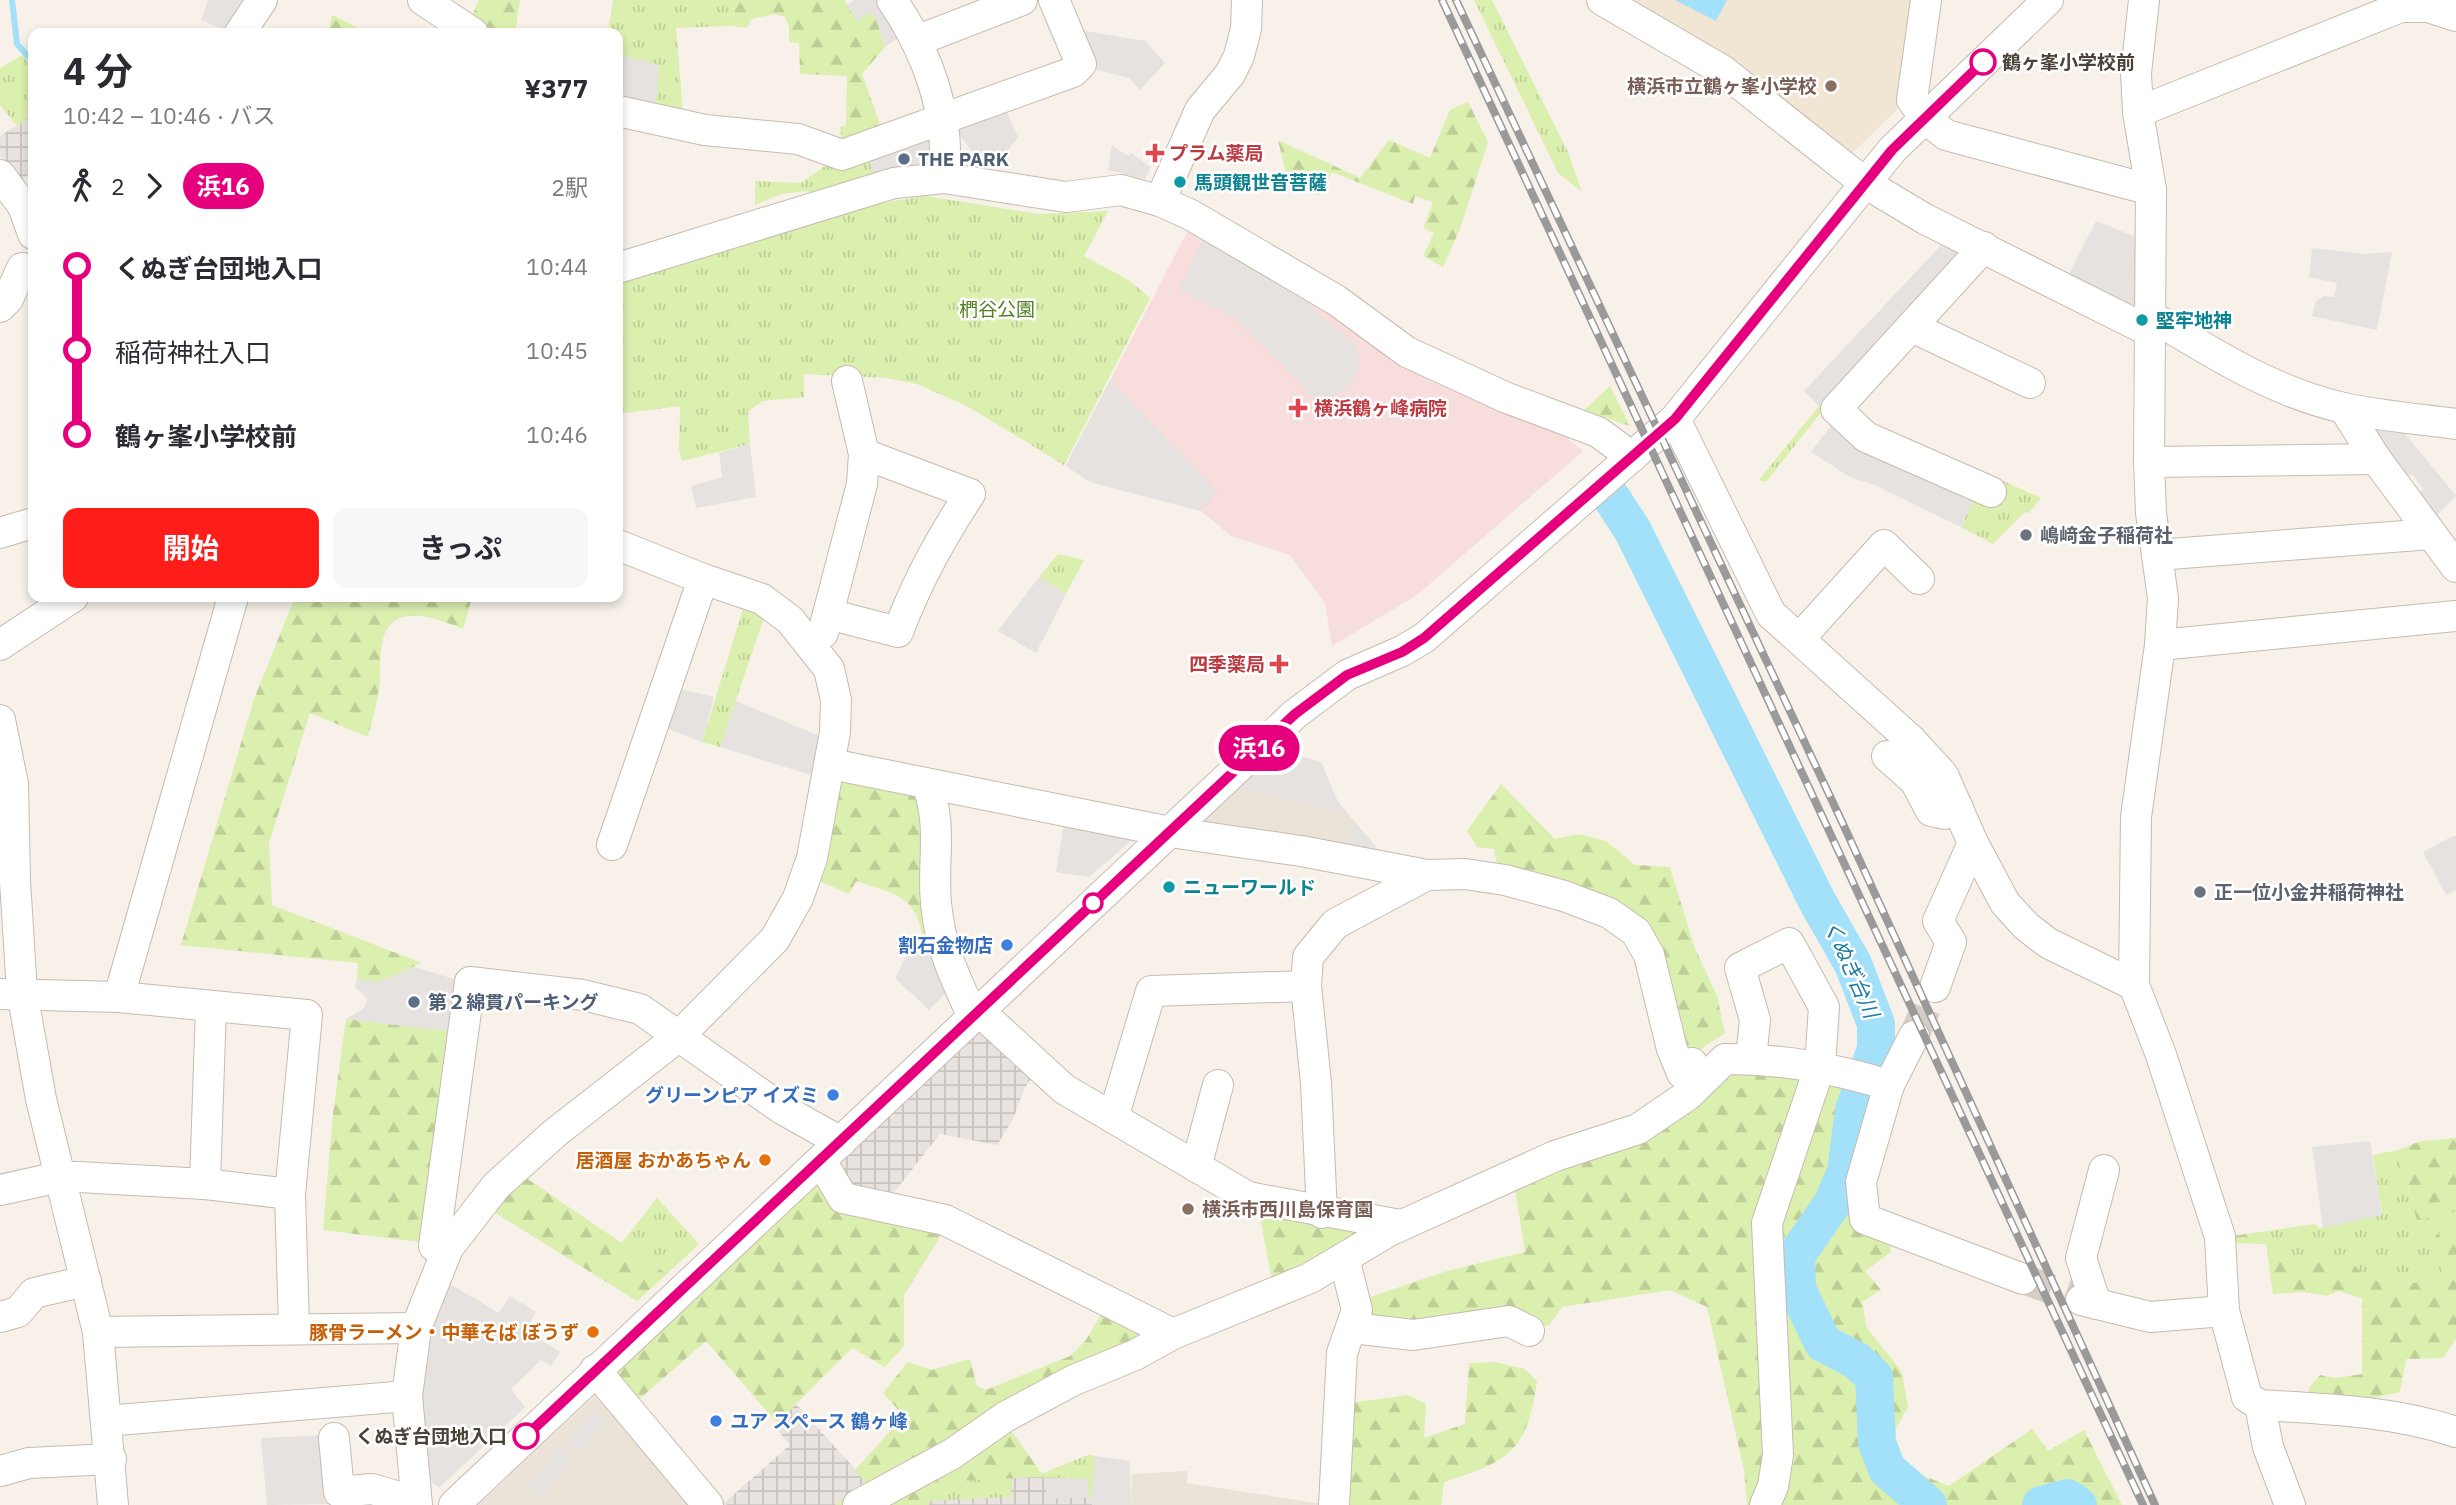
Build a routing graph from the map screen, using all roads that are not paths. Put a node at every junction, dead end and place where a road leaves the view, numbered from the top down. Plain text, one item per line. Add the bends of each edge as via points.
1 (262, 0) edge
2 (423, 0) edge
3 (891, 0) edge
4 (1022, 0) edge
5 (1054, 0) edge
6 (1247, 0) edge
7 (1602, 0) edge
8 (1926, 0) edge
9 (2048, 0) edge
10 (2144, 0) edge
11 (2445, 9) edge
12 (243, 28) edge
13 (465, 28) edge
14 (916, 41) junction
15 (623, 112) edge
16 (2138, 112) junction
17 (1924, 118) junction
18 (942, 120) junction
19 (0, 175) edge
20 (944, 178) junction
21 (1865, 183) junction
22 (2151, 190) junction
23 (1160, 201) junction
24 (28, 220) edge
25 (1984, 247) junction
26 (623, 266) edge
27 (18, 268) edge
28 (0, 307) edge
29 (2151, 324) junction
30 (1912, 327) junction
31 (847, 382) dead end
32 (2030, 383) dead end
33 (2344, 408) junction
34 (1675, 419) junction
35 (2456, 424) edge
36 (864, 454) junction
37 (1632, 457) junction
38 (2376, 459) junction
39 (2149, 462) junction
40 (1991, 492) dead end
41 (28, 525) edge
42 (0, 533) edge
43 (2431, 534) junction
44 (623, 547) edge
45 (2157, 555) junction
46 (2456, 566) edge
47 (702, 579) junction
48 (1919, 579) dead end
49 (65, 602) edge
50 (232, 602) edge
51 (828, 614) junction
52 (2456, 616) edge
53 (1799, 639) junction
54 (0, 645) edge
55 (2160, 645) junction
56 (817, 653) junction
57 (0, 720) edge
58 (1887, 757) dead end
59 (831, 764) junction
60 (927, 785) junction
61 (1958, 808) junction
62 (1170, 832) junction
63 (1973, 843) junction
64 (612, 845) dead end
65 (1427, 875) junction
66 (2134, 985) junction
67 (1306, 986) junction
68 (1935, 987) tunnel mouth
69 (11, 993) edge
70 (119, 997) junction
71 (211, 1006) junction
72 (976, 1014) junction
73 (1914, 1036) tunnel mouth
74 (678, 1037) junction
75 (1720, 1058) junction
76 (1820, 1066) junction
77 (1873, 1080) junction
78 (1218, 1085) dead end
79 (1112, 1118) junction
80 (831, 1152) junction
81 (1196, 1167) junction
82 (2104, 1170) dead end
83 (59, 1177) junction
84 (205, 1184) junction
85 (0, 1190) edge
86 (290, 1194) junction
87 (1322, 1213) junction
88 (1400, 1226) junction
89 (448, 1248) junction
90 (1344, 1258) junction
91 (2022, 1279) tunnel mouth
92 (86, 1281) junction
93 (2224, 1311) junction
94 (0, 1317) edge
95 (294, 1327) junction
96 (416, 1328) junction
97 (1353, 1328) junction
98 (1528, 1331) dead end
99 (98, 1332) junction
100 (1173, 1334) junction
101 (595, 1370) junction
102 (407, 1396) junction
103 (2260, 1405) junction
104 (106, 1421) junction
105 (2456, 1432) edge
106 (334, 1438) dead end
107 (111, 1460) junction
108 (0, 1471) edge
109 (416, 1504) edge
110 (113, 1505) edge
111 (454, 1505) edge
112 (708, 1505) edge
113 (858, 1505) edge
114 (1334, 1505) edge
115 (1765, 1505) edge
116 (2290, 1505) edge

1 - 12 street
2 - 13 street
3 - 14 street
4 - 14 street
5 - 18 street via 1081,64 1073,72
6 - 23 street via 1240,56 1200,110
7 - 21 street via 1722,70
8 - 17 street via 1912,100
9 - 17 street
10 - 16 street via 2136,73
11 - 16 street via 2401,7
14 - 18 street
15 - 18 street via 705,130 798,139 842,155
16 - 22 street
17 - 21 street
17 - 22 street via 1946,135
18 - 20 street via 947,148
19 - 24 street
20 - 23 street via 1046,197 1121,190
20 - 26 street via 894,183
21 - 25 street via 1924,219
21 - 34 street
22 - 29 street
23 - 37 street via 1336,300 1408,352 1507,398 1598,432
25 - 29 street
25 - 30 street
27 - 28 street via 8,299
29 - 33 street via 2290,391
29 - 39 street
30 - 32 street
30 - 40 street via 1836,409 1866,438
31 - 36 street
33 - 35 street
33 - 38 street
34 - 37 street
34 - 53 street via 1771,614
36 - 51 street via 862,484
36 - 51 street via 970,494 922,573 898,632
37 - 62 street via 1424,638 1347,675 1315,697
38 - 39 street
38 - 43 street
39 - 45 street
41 - 42 street
43 - 45 street
43 - 46 street
44 - 47 street
45 - 55 street via 2163,598
47 - 56 street via 762,599 790,621
47 - 64 street
48 - 53 street via 1884,545
49 - 54 street
50 - 70 street
51 - 56 street
52 - 55 street
53 - 61 street via 1912,741 1943,775
55 - 66 street via 2136,817
56 - 59 street via 829,669 836,701
57 - 69 street via 13,784
58 - 61 street via 1915,781 1931,811 1944,814
59 - 60 street
59 - 74 street via 812,858 798,898 775,939
60 - 62 street
60 - 72 street via 938,839 936,901 942,947
61 - 63 street
62 - 65 street
62 - 72 street
63 - 66 street via 2005,903 2026,926 2048,943
63 - 68 street via 1938,920 1951,942
65 - 67 street via 1335,924 1308,957
65 - 75 street via 1465,874 1564,896 1609,913 1636,932 1649,955 1682,1073
66 - 93 street via 2220,1237
67 - 79 street via 1151,991
67 - 87 street
69 - 70 street
69 - 83 street
70 - 71 street
71 - 84 street
71 - 86 street via 307,1015
72 - 79 street via 1064,1089
72 - 80 street
73 - 77 street
74 - 80 street via 782,1109
74 - 89 street via 506,1177
74 - 89 street via 640,1009 612,1000 470,982 434,1246
75 - 76 street
75 - 76 street via 1755,1020 1740,968 1789,943 1824,1007
75 - 88 street via 1688,1094 1638,1129 1555,1156
76 - 77 street
76 - 115 street via 1767,1223 1778,1455
77 - 91 street via 1861,1182 1865,1219
78 - 81 street
79 - 81 street
80 - 100 street via 843,1198 944,1220
80 - 101 street
81 - 87 street via 1248,1197
82 - 93 street via 2081,1258 2088,1302 2150,1317
83 - 84 street
83 - 85 street
83 - 92 street
84 - 86 street
86 - 95 street
87 - 88 street
88 - 90 street
89 - 96 street
90 - 97 street via 1357,1310
90 - 100 street via 1310,1278
92 - 94 street via 34,1293 18,1312
92 - 99 street
93 - 103 street via 2247,1397
95 - 96 street
95 - 99 street
96 - 102 street
97 - 98 street via 1413,1335 1509,1321
97 - 114 street via 1342,1353
99 - 104 street
100 - 113 street via 1005,1417 951,1454
101 - 111 street
101 - 112 street
102 - 104 street
102 - 109 street
103 - 105 street via 2358,1411
103 - 116 street via 2268,1447
104 - 107 street
106 - 109 street via 339,1492 372,1489
107 - 108 street via 29,1463
107 - 110 street

